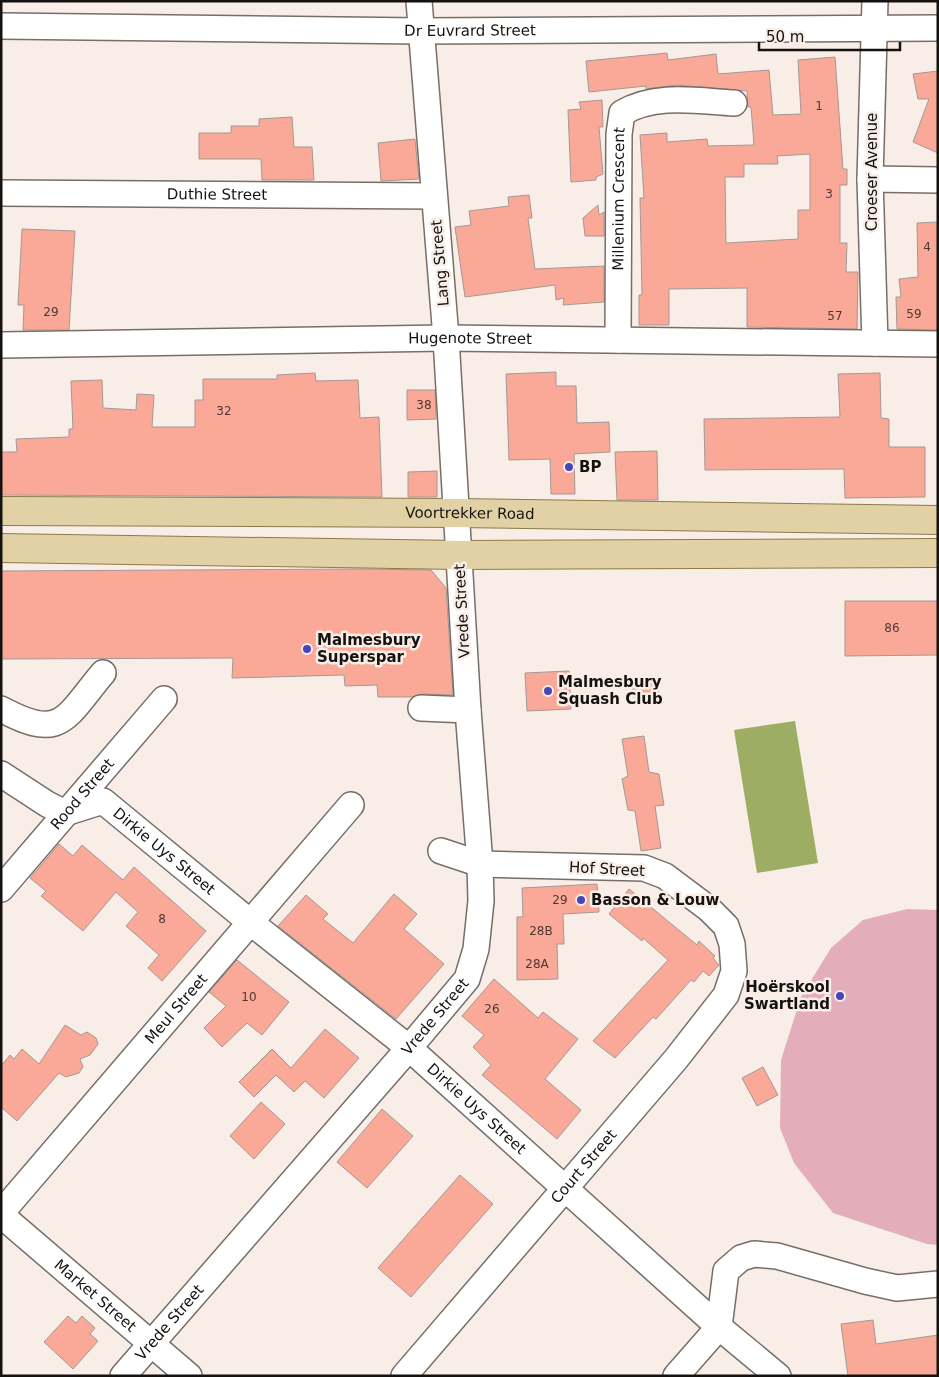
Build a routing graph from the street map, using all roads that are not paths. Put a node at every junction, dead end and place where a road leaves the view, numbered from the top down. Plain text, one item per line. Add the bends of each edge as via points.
1 (419, 1) edge
2 (875, 1) edge
3 (1, 26) edge
4 (875, 28) junction
5 (938, 28) edge
6 (421, 31) junction
7 (734, 103) dead end
8 (870, 179) junction
9 (938, 180) edge
10 (1, 193) edge
11 (434, 196) junction
12 (446, 338) junction
13 (618, 340) junction
14 (875, 343) junction
15 (938, 344) edge
16 (1, 345) edge
17 (1, 511) edge
18 (458, 513) junction
19 (938, 520) edge
20 (1, 548) edge
21 (938, 553) edge
22 (459, 555) junction
23 (103, 673) dead end
24 (164, 699) dead end
25 (421, 708) dead end
26 (1, 709) edge
27 (468, 710) junction
28 (1, 774) edge
29 (351, 805) dead end
30 (65, 813) junction
31 (441, 851) dead end
32 (480, 864) junction
33 (1, 889) edge
34 (250, 922) junction
35 (732, 944) joint
36 (410, 1048) junction
37 (567, 1188) junction
38 (1, 1214) edge
39 (938, 1284) edge
40 (719, 1328) junction
41 (151, 1342) junction
42 (123, 1376) edge
43 (189, 1376) edge
44 (404, 1376) edge
45 (676, 1376) edge
46 (778, 1376) edge

1 - 6 street, Lang Street
2 - 4 street, Croeser Avenue
3 - 6 street, Dr Euvrard Street
4 - 5 street, Dr Euvrard Street
4 - 6 street, Dr Euvrard Street
4 - 8 street, Croeser Avenue
6 - 11 street, Lang Street
7 - 13 street, Millenium Crescent via 666,100 641,103 622,113 619,134
8 - 9 street
8 - 14 street, Croeser Avenue
10 - 11 street, Duthie Street
11 - 12 street, Lang Street
12 - 13 street, Hugenote Street
12 - 16 street, Hugenote Street
12 - 18 street, Lang Street
13 - 14 street, Hugenote Street
14 - 15 street, Hugenote Street
17 - 18 main road, Voortrekker Road
18 - 19 main road, Voortrekker Road
18 - 22 street, Lang Street
20 - 22 main road
21 - 22 main road
22 - 27 street, Vrede Street
23 - 26 street via 64,720 54,725 31,724
24 - 30 street, Rood Street
25 - 27 street
27 - 32 street, Vrede Street
28 - 30 street
29 - 34 street, Meul Street
30 - 33 street, Rood Street
30 - 34 street, Dirkie Uys Street via 103,801
31 - 32 street
32 - 35 street, Hof Street via 644,868 665,876 709,909 726,926
32 - 36 street, Vrede Street via 481,901 476,949 467,979
34 - 36 street, Dirkie Uys Street
34 - 38 street, Meul Street
35 - 37 street, Court Street via 734,971 726,996
36 - 37 street, Dirkie Uys Street
36 - 41 street, Vrede Street
37 - 40 street, Dirkie Uys Street
37 - 44 street, Court Street
38 - 41 street, Market Street
39 - 40 street via 897,1288 777,1256 754,1254 741,1258 726,1272
40 - 45 street
40 - 46 street, Dirkie Uys Street
41 - 42 street, Vrede Street
41 - 43 street, Market Street

